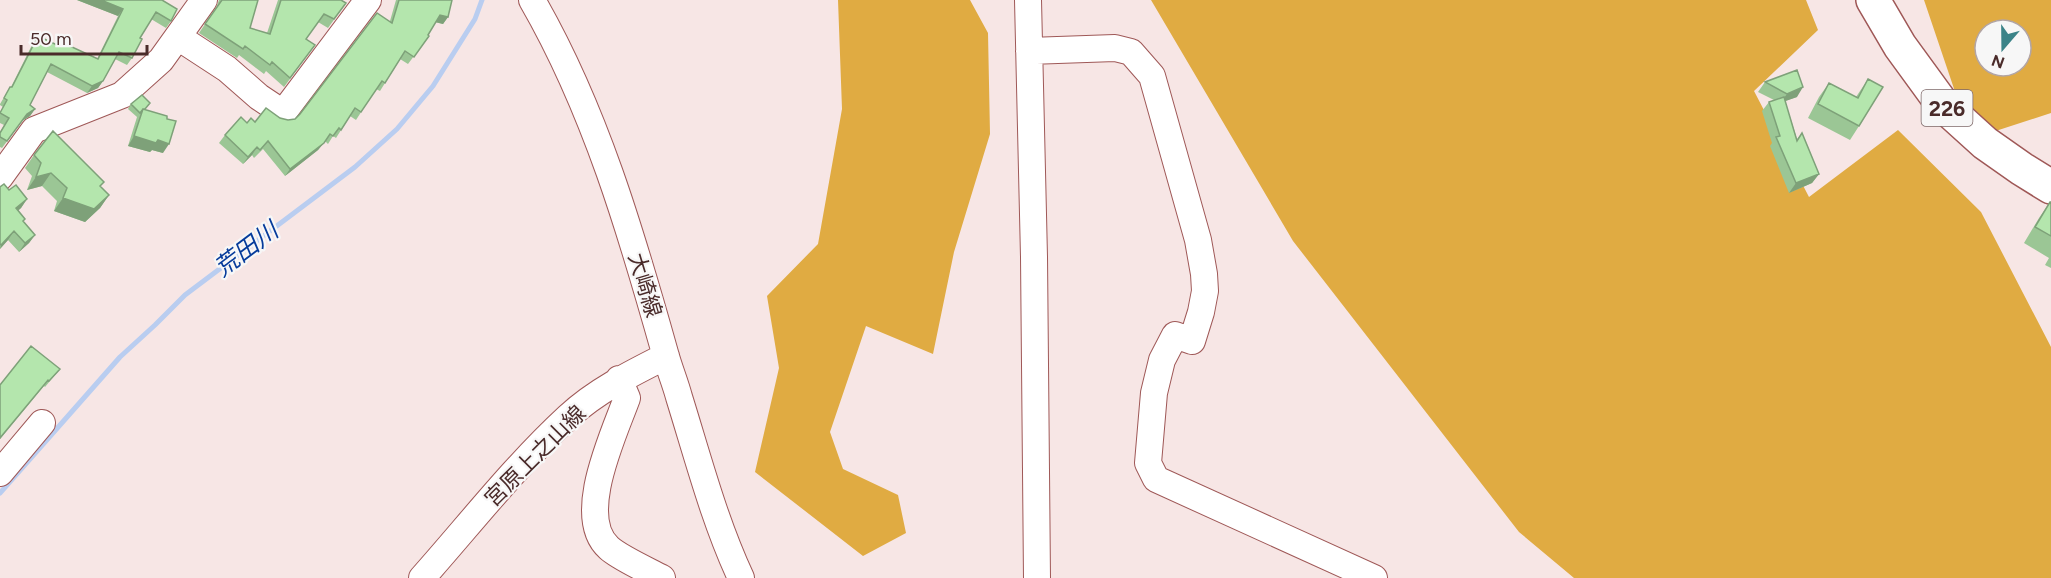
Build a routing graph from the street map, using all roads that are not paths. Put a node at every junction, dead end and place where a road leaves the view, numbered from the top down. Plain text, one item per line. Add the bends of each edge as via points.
1 (204, 0) edge
2 (368, 0) edge
3 (532, 0) edge
4 (1028, 0) edge
5 (1873, 0) edge
6 (178, 38) junction
7 (1029, 51) junction
8 (0, 177) edge
9 (2051, 187) edge
10 (666, 356) junction
11 (619, 380) junction
12 (42, 423) dead end
13 (0, 472) edge
14 (422, 578) edge
15 (662, 578) edge
16 (741, 578) edge
17 (1037, 578) edge
18 (1374, 578) edge

1 - 6 street
2 - 6 street via 283,113 227,69
3 - 10 street, 大崎線 via 594,128 651,298
4 - 7 street
5 - 9 highway, 226 via 1900,46 1944,105 1985,143
6 - 8 street via 161,60 123,95 34,130
7 - 17 street
7 - 18 street via 1115,48 1131,52 1152,76 1198,240 1205,291 1192,341 1175,335 1162,360 1154,393 1148,463 1156,479
10 - 11 street, 宮原上之山線
10 - 16 street, 大崎線 via 713,510
11 - 14 street, 宮原上之山線 via 569,416
11 - 15 street via 627,398 602,469 595,497 595,523 609,549
12 - 13 street

